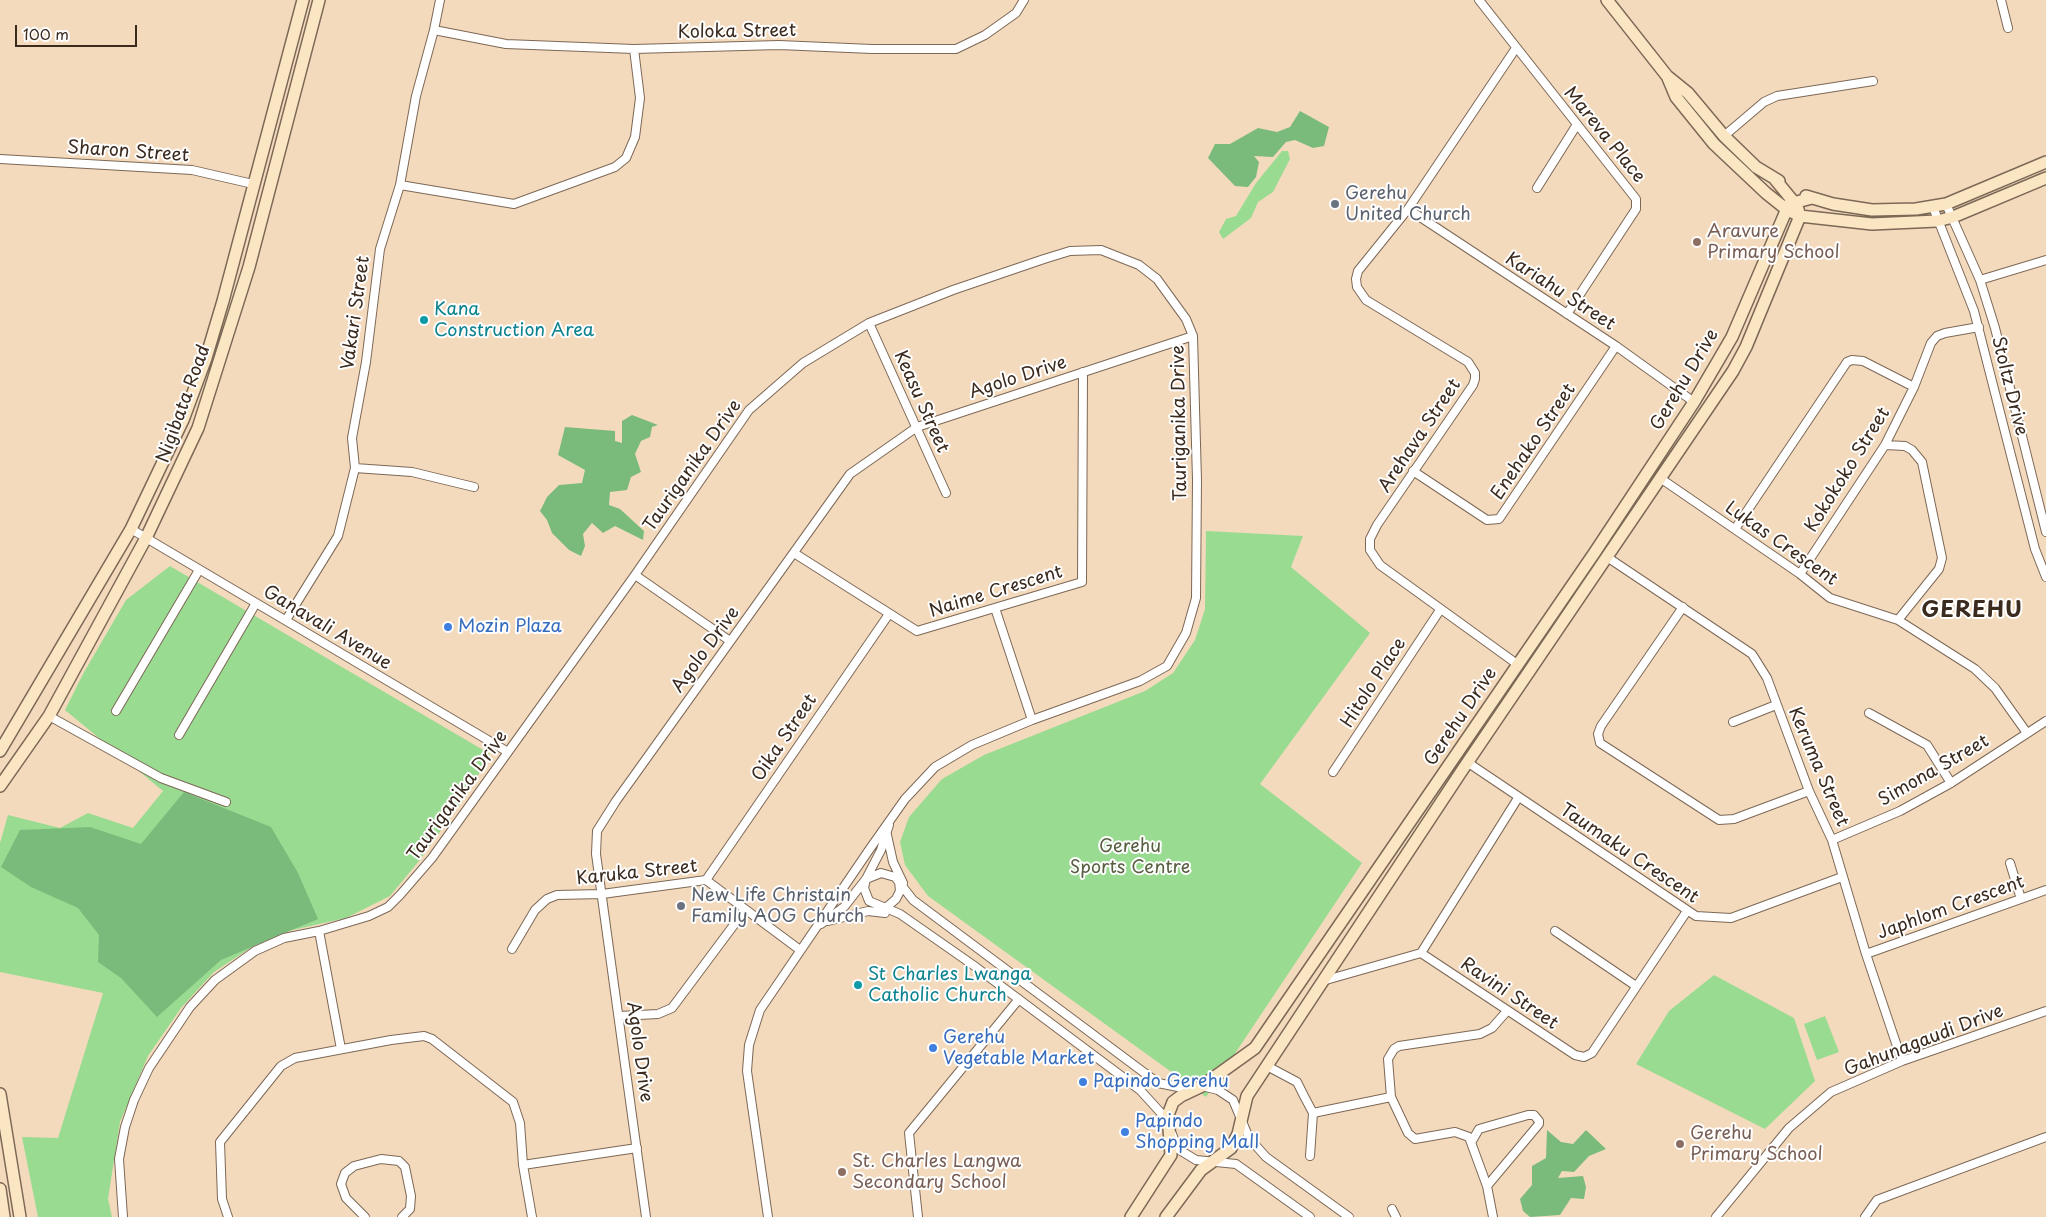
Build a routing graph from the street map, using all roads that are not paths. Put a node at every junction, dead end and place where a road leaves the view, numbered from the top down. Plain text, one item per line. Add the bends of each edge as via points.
1 (303, 0) edge
2 (319, 0) edge
3 (440, 0) edge
4 (1024, 0) edge
5 (1608, 0) edge
6 (2001, 0) edge
7 (1481, 3) edge
8 (2008, 28) dead end
9 (434, 30) junction
10 (1516, 48) junction
11 (634, 49) junction
12 (1667, 76) junction
13 (1873, 81) dead end
14 (1576, 126) junction
15 (1724, 136) junction
16 (0, 159) edge
17 (2046, 162) edge
18 (1774, 178) junction
19 (2046, 178) edge
20 (253, 184) junction
21 (400, 185) junction
22 (1537, 188) dead end
23 (1812, 198) junction
24 (1946, 204) junction
25 (1790, 206) junction
26 (1932, 207) junction
27 (1408, 209) junction
28 (1800, 216) junction
29 (1953, 217) junction
30 (1937, 221) junction
31 (2046, 260) edge
32 (1980, 280) junction
33 (1567, 314) junction
34 (870, 323) junction
35 (1979, 327) junction
36 (1194, 336) junction
37 (1616, 346) junction
38 (1083, 372) junction
39 (1914, 387) junction
40 (1694, 402) junction
41 (917, 428) junction
42 (1886, 445) junction
43 (355, 468) junction
44 (1413, 471) junction
45 (1660, 478) junction
46 (474, 487) dead end
47 (946, 493) dead end
48 (131, 529) junction
49 (1735, 529) junction
50 (2046, 532) edge
51 (146, 538) junction
52 (794, 553) junction
53 (1607, 557) junction
54 (199, 570) junction
55 (1800, 574) junction
56 (635, 575) junction
57 (2046, 577) edge
58 (256, 603) junction
59 (1683, 607) junction
60 (995, 608) junction
61 (1440, 610) junction
62 (889, 614) junction
63 (286, 620) junction
64 (1898, 620) junction
65 (730, 641) junction
66 (1518, 664) junction
67 (1776, 705) junction
68 (116, 711) dead end
69 (1869, 713) dead end
70 (49, 716) junction
71 (1032, 720) junction
72 (2046, 721) edge
73 (1734, 722) dead end
74 (2027, 733) junction
75 (179, 734) dead end
76 (0, 751) edge
77 (508, 752) junction
78 (1467, 762) junction
79 (1333, 772) dead end
80 (1951, 782) junction
81 (0, 786) edge
82 (1809, 791) junction
83 (1518, 798) junction
84 (226, 802) dead end
85 (891, 819) junction
86 (1832, 840) junction
87 (2010, 863) dead end
88 (1842, 877) junction
89 (866, 879) junction
90 (706, 880) junction
91 (899, 881) junction
92 (906, 889) junction
93 (2046, 890) edge
94 (602, 894) junction
95 (2021, 899) junction
96 (881, 908) junction
97 (745, 910) junction
98 (1687, 912) junction
99 (900, 914) junction
100 (817, 927) junction
101 (320, 931) junction
102 (1555, 931) dead end
103 (512, 950) dead end
104 (800, 950) junction
105 (1422, 953) junction
106 (1866, 954) junction
107 (1326, 980) junction
108 (1636, 986) junction
109 (1019, 999) junction
110 (1507, 1011) junction
111 (2046, 1011) edge
112 (618, 1016) junction
113 (341, 1049) junction
114 (1902, 1061) junction
115 (1267, 1066) junction
116 (1202, 1086) junction
117 (0, 1094) edge
118 (1391, 1097) junction
119 (1313, 1113) junction
120 (1240, 1118) junction
121 (1168, 1128) junction
122 (2046, 1137) edge
123 (1472, 1141) junction
124 (637, 1148) junction
125 (1310, 1156) dead end
126 (1217, 1160) junction
127 (523, 1165) junction
128 (1487, 1186) junction
129 (0, 1189) edge
130 (1392, 1209) dead end
131 (4, 1217) edge
132 (20, 1217) edge
133 (123, 1217) edge
134 (228, 1217) edge
135 (365, 1217) edge
136 (402, 1217) edge
137 (532, 1217) edge
138 (646, 1217) edge
139 (768, 1217) edge
140 (918, 1217) edge
141 (1131, 1217) edge
142 (1166, 1217) edge
143 (1310, 1217) edge
144 (1349, 1217) edge
145 (1396, 1217) edge
146 (1493, 1217) edge
147 (1716, 1217) edge
148 (1865, 1217) edge

1 - 20 street, Nigibata Road
2 - 51 street, Nigibata Road via 249,267 212,388 198,428
3 - 9 street, Vakari Street
4 - 11 street, Koloka Street via 1016,13 985,35 956,48 779,45
5 - 12 street
6 - 8 street
7 - 10 street, Mareva Place
9 - 11 street, Koloka Street via 506,44
9 - 21 street, Vakari Street via 416,96
10 - 14 street, Mareva Place
10 - 27 street, Arehava Street
11 - 21 street via 640,98 635,137 626,158 615,167 514,204
12 - 15 street via 1688,93
12 - 25 street via 1676,97 1714,144
13 - 15 street via 1777,96 1764,102
14 - 22 street
14 - 33 street, Mareva Place via 1623,181 1633,195 1636,209
15 - 18 street via 1756,167
16 - 20 street, Sharon Street via 192,170
17 - 24 street
18 - 23 street via 1797,193
18 - 25 street
19 - 29 street
20 - 48 street, Nigibata Road via 206,358 183,420
21 - 43 street, Vakari Street via 380,249 374,285 366,362 352,438
23 - 25 street
23 - 26 street via 1872,210
24 - 26 street
24 - 29 street, Stoltz Drive
25 - 28 street
25 - 40 street, Gerehu Drive via 1732,337
26 - 30 street, Stoltz Drive
27 - 33 street, Kariahu Street
27 - 44 street, Arehava Street via 1358,271 1357,287 1366,300 1468,362 1475,373 1473,385
28 - 30 street via 1872,224
28 - 45 street, Gerehu Drive via 1746,347
29 - 30 street
29 - 32 street, Stoltz Drive
30 - 35 street, Stoltz Drive
31 - 32 street
32 - 50 street, Stoltz Drive
33 - 37 street, Kariahu Street
34 - 36 street, Tauriganika Drive via 1044,259 1070,251 1101,250 1139,265 1157,278
34 - 41 street, Keasu Street
34 - 56 street, Tauriganika Drive via 803,363 749,410
35 - 39 street, Kokokoko Street via 1937,336 1927,351
35 - 57 street, Stoltz Drive via 2035,549
36 - 38 street, Agolo Drive
36 - 71 street, Tauriganika Drive via 1198,480 1196,598 1186,633 1167,666 1140,681
37 - 40 street, Kariahu Street
37 - 44 street, Enehako Street via 1499,520 1487,520
38 - 41 street, Agolo Drive
38 - 60 street, Naime Crescent via 1082,582
39 - 42 street, Kokokoko Street
39 - 49 street via 1863,361 1848,362
40 - 66 street, Gerehu Drive
41 - 47 street, Keasu Street
41 - 52 street, Agolo Drive via 850,474
42 - 55 street, Kokokoko Street
42 - 64 street via 1905,446 1922,462 1942,558 1939,569
43 - 46 street via 412,472
43 - 63 street, Vakari Street via 338,536
44 - 61 street, Arehava Street via 1377,525 1369,545 1380,565
45 - 49 street, Lukas Crescent
45 - 53 street, Gerehu Drive
48 - 51 street, Ganavali Avenue
48 - 76 street, Nigibata Road
49 - 55 street, Lukas Crescent
51 - 54 street, Ganavali Avenue
51 - 70 street, Nigibata Road
52 - 62 street, Naime Crescent
52 - 65 street, Agolo Drive
53 - 59 street, Keruma Street
53 - 78 street, Gerehu Drive
54 - 58 street, Ganavali Avenue
54 - 68 street
55 - 64 street, Lukas Crescent via 1830,598
56 - 65 street
56 - 77 street, Tauriganika Drive
58 - 63 street, Ganavali Avenue
58 - 75 street
59 - 67 street, Keruma Street via 1752,654 1767,678
59 - 82 street via 1601,726 1598,734 1600,743 1719,820 1734,819
60 - 62 street, Naime Crescent via 916,631
60 - 71 street
61 - 66 street, Arehava Street
61 - 79 street, Hitolo Place
62 - 90 street, Oika Street
63 - 77 street, Ganavali Avenue
64 - 74 street, Lukas Crescent via 1975,669 1995,688
65 - 94 street, Agolo Drive via 597,831 596,854
66 - 116 street, Gerehu Drive via 1255,1048
67 - 73 street
67 - 82 street, Keruma Street
69 - 80 street via 1927,745
70 - 81 street, Nigibata Road
70 - 84 street via 161,778
71 - 85 street, Tauriganika Drive via 972,745 935,767
72 - 74 street, Simona Street
74 - 80 street, Simona Street
77 - 101 street, Tauriganika Drive via 432,858 388,907
78 - 83 street, Taumaku Crescent
78 - 107 street, Gerehu Drive
80 - 86 street, Simona Street via 1900,811
82 - 86 street, Keruma Street
83 - 98 street, Taumaku Crescent
83 - 105 street
85 - 89 street, Tauriganika Drive via 882,850
85 - 92 street via 887,837 893,862
85 - 100 street, Tauriganika Drive
86 - 88 street, Keruma Street
87 - 95 street
88 - 98 street, Taumaku Crescent via 1731,918 1708,919
88 - 106 street, Keruma Street
89 - 91 street via 882,873
89 - 96 street via 864,888 868,901
89 - 100 street, Tauriganika Drive via 844,907
90 - 94 street, Karuka Street
90 - 97 street, Karuka Street
91 - 92 street
91 - 96 street via 900,891 896,899
92 - 116 street via 913,900 1158,1083 1183,1088
93 - 95 street, Japhlom Crescent
94 - 103 street, Karuka Street via 558,895 542,902
94 - 112 street, Agolo Drive
95 - 106 street, Japhlom Crescent
96 - 99 street
97 - 104 street, Karuka Street
97 - 112 street via 672,1008 658,1014
98 - 108 street, Ravini Street
99 - 100 street via 868,911
99 - 109 street
100 - 104 street, Tauriganika Drive
101 - 113 street
101 - 133 street, Tauriganika Drive via 284,938 235,964 190,1007 166,1040 141,1084 125,1127 119,1160
102 - 108 street
104 - 139 street, Tauriganika Drive via 760,1010 748,1045 747,1071
105 - 107 street
105 - 110 street, Ravini Street
106 - 114 street, Keruma Street
107 - 115 street, Gerehu Drive
108 - 110 street, Ravini Street via 1592,1053 1584,1057 1575,1056
109 - 121 street via 1140,1090 1161,1113
109 - 140 street via 909,1133
110 - 118 street via 1492,1028 1480,1034 1394,1049 1388,1059
111 - 114 street, Gahunagaudi Drive
112 - 124 street, Agolo Drive
113 - 127 street via 416,1036 432,1038 513,1102 520,1123
113 - 134 street via 288,1060 224,1134 220,1142 222,1198
114 - 147 street, Gahunagaudi Drive via 1831,1092 1789,1128
115 - 119 street via 1297,1082
115 - 120 street, Gerehu Drive via 1247,1096
116 - 120 street via 1218,1090 1233,1100
116 - 121 street, Gerehu Drive via 1173,1102
117 - 132 street
118 - 119 street
118 - 123 street via 1403,1127 1415,1139 1460,1132
119 - 125 street
120 - 126 street, Gerehu Drive via 1238,1134 1231,1148
120 - 144 street via 1249,1138 1266,1157
121 - 126 street via 1178,1149 1196,1160
121 - 141 street, Gerehu Drive via 1172,1155
122 - 148 street via 1877,1200
123 - 128 street
123 - 128 street via 1479,1129 1528,1115 1536,1117 1539,1124
124 - 127 street
124 - 138 street, Agolo Drive
126 - 142 street, Gerehu Drive via 1201,1170
126 - 143 street via 1236,1164
127 - 137 street
128 - 146 street
129 - 131 street
130 - 145 street
135 - 136 street via 346,1198 341,1184 345,1173 354,1166 381,1159 398,1161 405,1167 411,1196 410,1209

